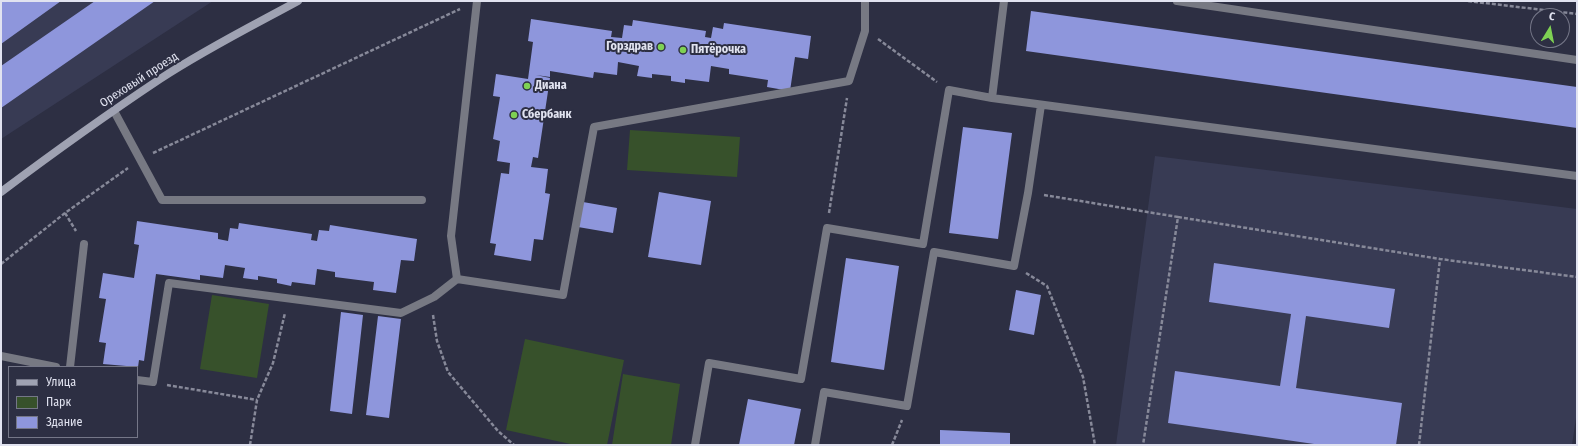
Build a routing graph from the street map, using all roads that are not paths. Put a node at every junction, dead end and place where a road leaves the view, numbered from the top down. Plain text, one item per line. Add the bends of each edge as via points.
1 (298, 1) edge
2 (477, 1) edge
3 (865, 1) edge
4 (1004, 1) edge
5 (1177, 1) edge
6 (1577, 60) edge
7 (992, 98) junction
8 (1042, 105) junction
9 (114, 111) junction
10 (1577, 176) edge
11 (1, 192) edge
12 (422, 200) dead end
13 (84, 244) road end
14 (457, 279) junction
15 (1, 356) edge
16 (51, 366) edge
17 (70, 366) edge
18 (138, 380) edge
19 (695, 445) edge
20 (815, 445) edge

1 - 9 street, Ореховый проезд via 167,75
2 - 14 lane via 451,236
3 - 14 lane via 865,30 849,81 594,127 563,295
4 - 7 lane
5 - 6 lane
7 - 8 lane
7 - 19 lane via 949,90 923,244 827,228 800,379 709,363
8 - 10 lane
8 - 20 lane via 1014,266 934,252 907,406 824,392
9 - 11 street, Ореховый проезд
9 - 12 lane via 162,200
13 - 17 lane
14 - 18 lane via 434,297 402,313 169,283 153,382
15 - 16 lane

